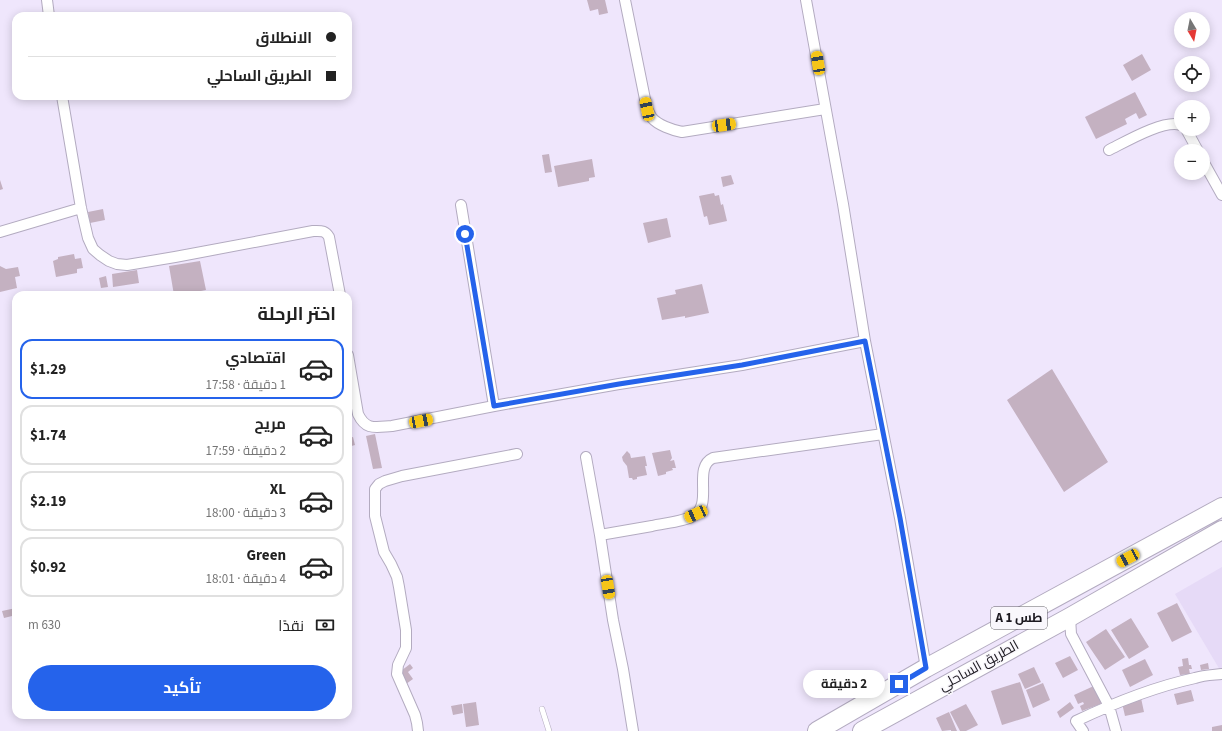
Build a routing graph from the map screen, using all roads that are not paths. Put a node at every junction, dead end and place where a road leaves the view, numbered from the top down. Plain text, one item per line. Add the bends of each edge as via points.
1 (46, 0) edge
2 (625, 0) edge
3 (806, 0) edge
4 (48, 12) edge
5 (63, 100) edge
6 (825, 109) junction
7 (1174, 123) edge
8 (1109, 150) dead end
9 (1210, 174) edge
10 (1222, 195) edge
11 (461, 205) dead end
12 (81, 208) junction
13 (0, 232) edge
14 (339, 291) edge
15 (865, 341) junction
16 (352, 379) edge
17 (494, 406) junction
18 (883, 434) junction
19 (517, 454) dead end
20 (586, 457) dead end
21 (1222, 507) edge
22 (1222, 530) edge
23 (600, 535) junction
24 (1070, 617) junction
25 (926, 668) junction
26 (1222, 674) edge
27 (1109, 706) junction
28 (542, 708) dead end
29 (418, 731) edge
30 (549, 731) edge
31 (633, 731) edge
32 (817, 731) edge
33 (862, 731) edge
34 (1083, 731) edge
35 (1116, 731) edge

1 - 4 street
2 - 6 street via 647,109 652,118 669,128 682,132
3 - 6 street
5 - 12 street
6 - 15 street
7 - 8 street via 1159,126
9 - 10 street
11 - 17 street
12 - 13 street
12 - 14 street via 93,249 109,262 127,265 314,231 326,232
15 - 17 street via 742,365
15 - 18 street
16 - 17 street via 358,414 362,422 369,427 392,426
18 - 23 street via 713,458 708,461 704,470 701,508 696,514 676,522
18 - 25 street
19 - 29 street via 402,476 385,481 375,489 375,516 384,552 397,577 406,630 406,648 397,674 418,723
20 - 23 street
21 - 25 highway, الطريق الساحلي / A 1 طس
22 - 24 highway, الطريق الساحلي / A 1 طس
23 - 31 street
24 - 27 street via 1071,634
24 - 33 highway, الطريق الساحلي / A 1 طس
25 - 32 highway, الطريق الساحلي / A 1 طس
26 - 27 street via 1195,677
27 - 34 street via 1076,721
27 - 35 street
28 - 30 lane

